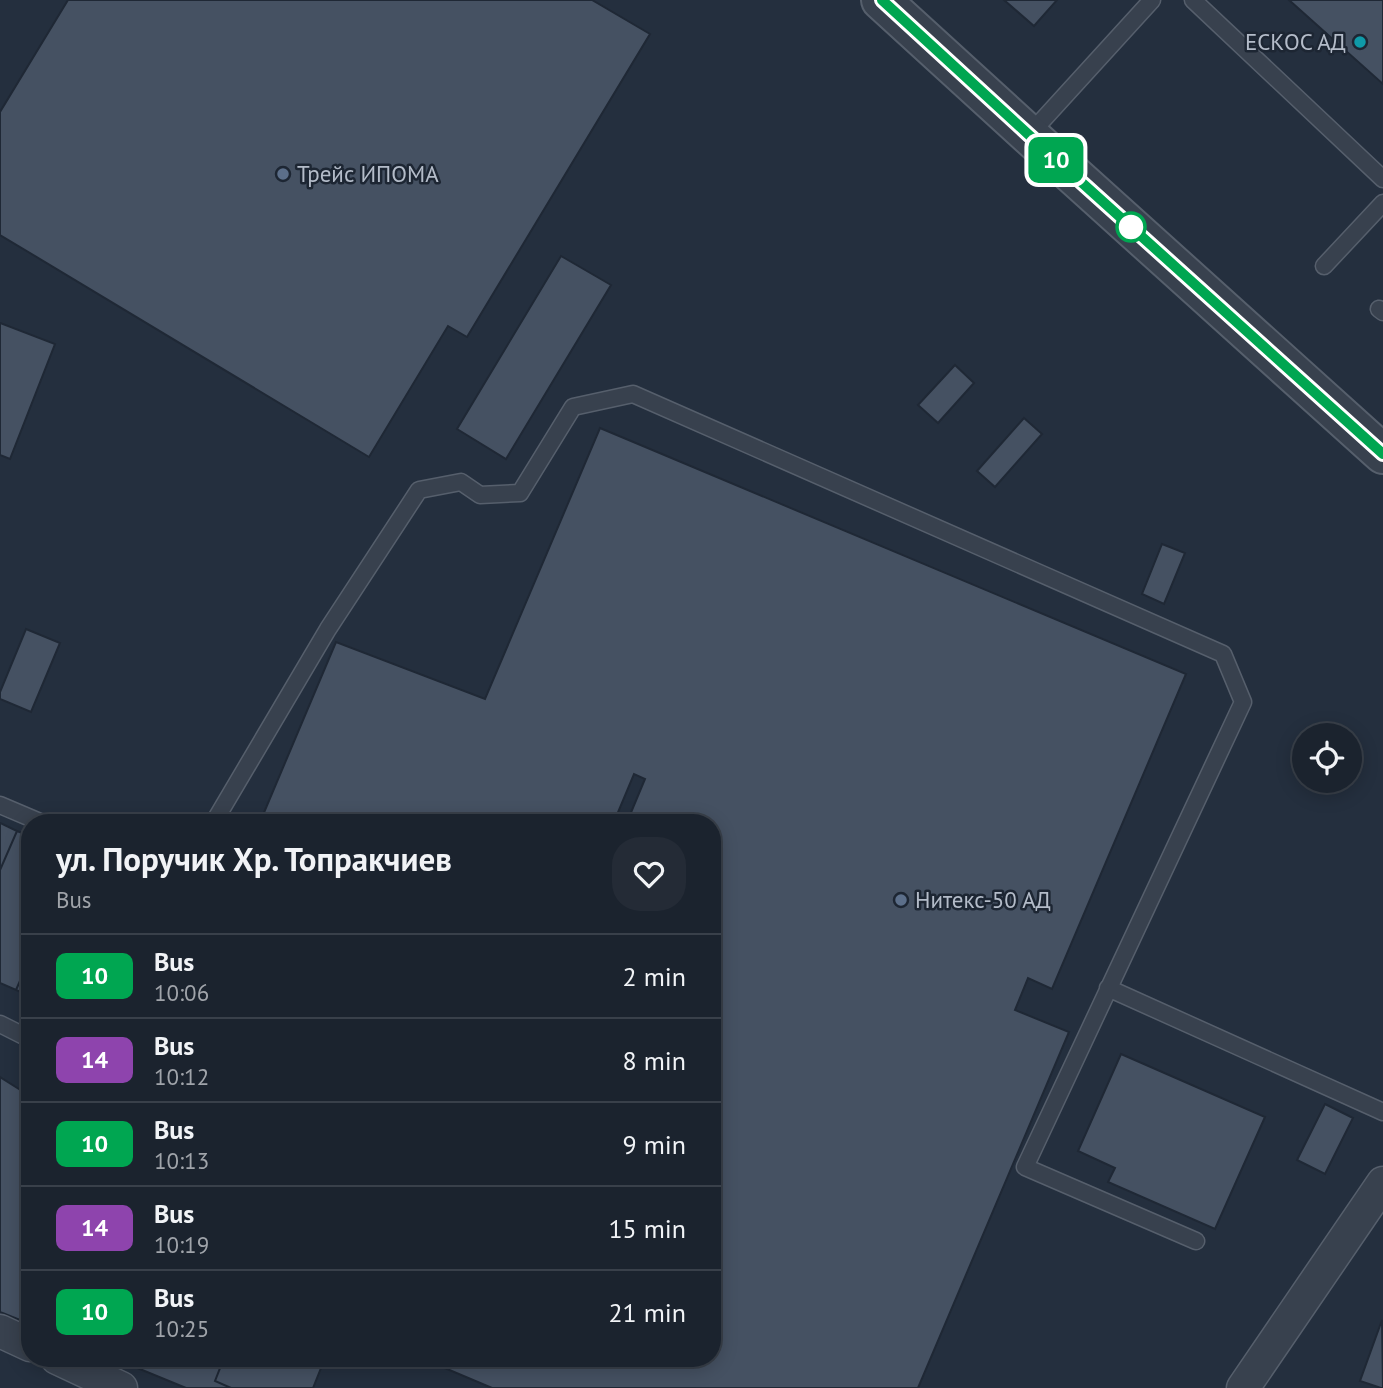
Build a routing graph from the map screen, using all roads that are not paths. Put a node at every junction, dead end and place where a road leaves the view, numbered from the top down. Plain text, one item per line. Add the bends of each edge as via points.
1 (881, 0) edge
2 (1152, 0) edge
3 (1193, 0) edge
4 (1029, 135) junction
5 (1383, 179) edge
6 (1383, 203) edge
7 (1324, 266) dead end
8 (1383, 454) edge
9 (0, 805) edge
10 (21, 814) edge
11 (219, 814) edge
12 (1108, 988) junction
13 (0, 1024) edge
14 (21, 1034) edge
15 (1383, 1112) edge
16 (1383, 1183) edge
17 (1196, 1241) dead end
18 (0, 1331) edge
19 (21, 1341) edge
20 (76, 1367) edge
21 (121, 1388) edge
22 (1243, 1388) edge

1 - 4 street
2 - 4 lane
3 - 5 lane
4 - 8 street
6 - 7 lane
9 - 10 lane
11 - 12 lane via 328,629 419,490 461,482 481,495 520,493 573,407 633,394 1223,654 1243,702
12 - 15 lane
12 - 17 lane via 1025,1167
13 - 14 lane
16 - 22 street
18 - 19 street
20 - 21 street

